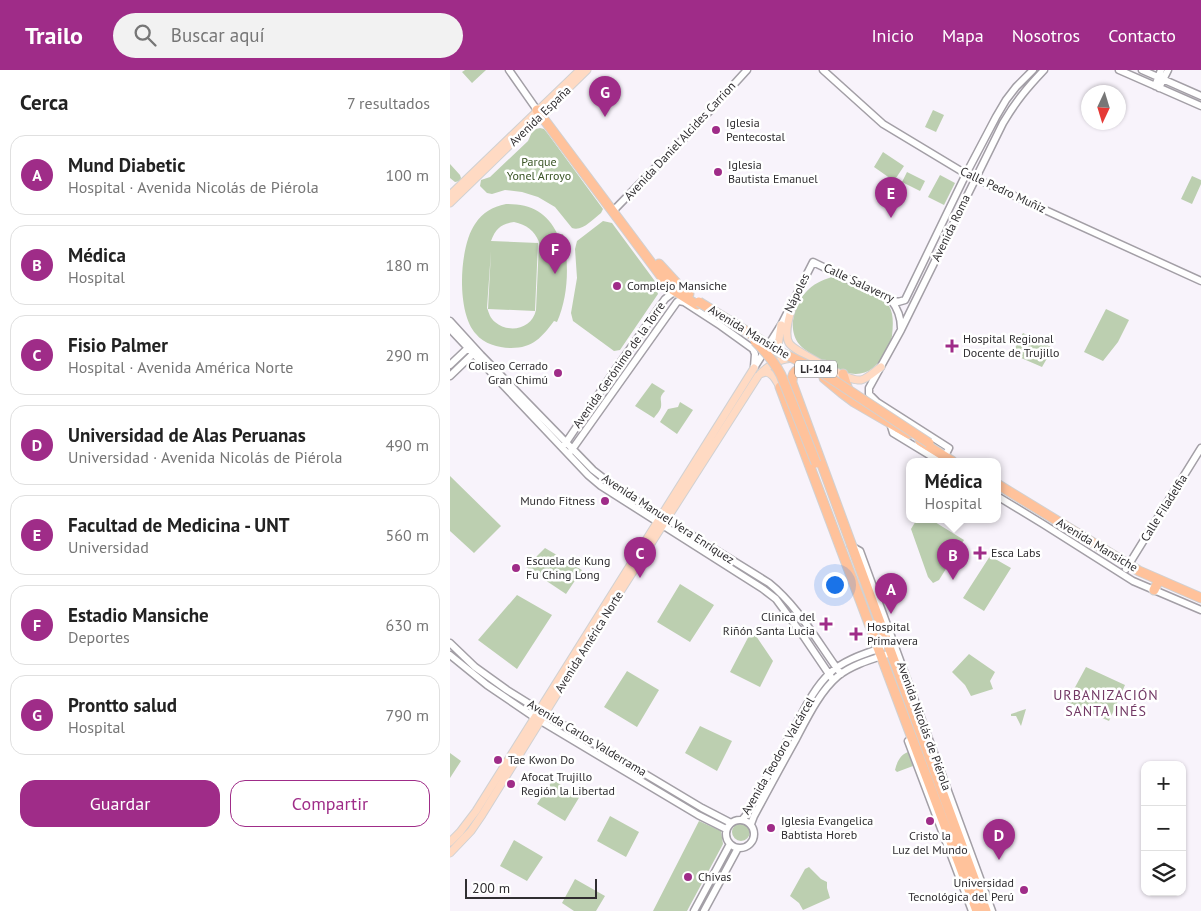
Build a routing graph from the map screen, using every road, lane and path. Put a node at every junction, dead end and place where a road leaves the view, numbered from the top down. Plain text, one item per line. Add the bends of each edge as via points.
1 (509, 70) edge
2 (580, 70) edge
3 (587, 70) edge
4 (747, 70) edge
5 (823, 70) edge
6 (1033, 70) edge
7 (1044, 70) edge
8 (1119, 70) edge
9 (1142, 70) edge
10 (1162, 70) edge
11 (1168, 70) edge
12 (1161, 78) junction
13 (1157, 87) junction
14 (1182, 88) junction
15 (1178, 96) junction
16 (1201, 96) edge
17 (1201, 106) edge
18 (539, 113) junction
19 (966, 174) junction
20 (976, 179) junction
21 (450, 195) edge
22 (450, 203) edge
23 (616, 209) junction
24 (813, 262) joint
25 (1201, 281) edge
26 (679, 290) junction
27 (679, 300) joint
28 (892, 300) junction
29 (905, 300) joint
30 (794, 301) junction
31 (698, 303) junction
32 (450, 322) edge
33 (781, 325) junction
34 (450, 329) edge
35 (901, 330) junction
36 (469, 346) junction
37 (475, 352) junction
38 (777, 361) junction
39 (810, 362) junction
40 (450, 365) edge
41 (824, 365) joint
42 (880, 367) junction
43 (754, 368) junction
44 (843, 374) junction
45 (450, 376) edge
46 (758, 376) junction
47 (504, 382) junction
48 (780, 387) junction
49 (869, 394) joint
50 (854, 402) junction
51 (574, 430) junction
52 (556, 432) junction
53 (714, 437) junction
54 (564, 445) junction
55 (1201, 448) edge
56 (570, 451) junction
57 (946, 456) edge
58 (1001, 486) edge
59 (1001, 491) edge
60 (1001, 498) edge
61 (829, 516) junction
62 (662, 521) junction
63 (851, 546) junction
64 (1127, 567) junction
65 (1155, 587) junction
66 (1201, 598) edge
67 (1201, 603) edge
68 (1201, 610) edge
69 (450, 643) edge
70 (882, 652) junction
71 (450, 654) edge
72 (838, 671) junction
73 (831, 677) junction
74 (542, 712) junction
75 (537, 719) junction
76 (742, 820) junction
77 (731, 823) junction
78 (751, 824) junction
79 (726, 829) junction
80 (450, 842) edge
81 (730, 844) junction
82 (738, 848) junction
83 (450, 853) edge
84 (970, 861) junction
85 (705, 890) junction
86 (714, 894) junction
87 (694, 911) edge
88 (704, 911) edge
89 (972, 911) edge
90 (977, 911) edge
91 (986, 911) edge
92 (992, 911) edge

1 - 18 street
2 - 18 main road, Avenida España
3 - 18 main road, Avenida España
4 - 23 street, Avenida Daniel Alcides Carrion
5 - 19 street, Calle Pedro Muñiz via 884,124
6 - 19 street, Avenida Roma via 1006,100
7 - 20 street, Avenida Roma via 1013,106
8 - 13 street
9 - 12 street
10 - 12 street
11 - 12 street
12 - 13 street
12 - 14 street
13 - 15 street
14 - 15 street
14 - 16 street
15 - 17 street
18 - 21 main road, Avenida España
18 - 22 main road, Avenida España
18 - 23 highway, Avenida Mansiche / LI-104 via 594,186 603,188
19 - 20 street, Calle Pedro Muñiz
19 - 29 street, Avenida Roma
20 - 25 street, Calle Pedro Muñiz
20 - 35 street, Avenida Roma
23 - 26 highway, Avenida Mansiche / LI-104
24 - 28 street, Calle Salaverry
24 - 30 street, Nápoles
26 - 31 highway, Avenida Mansiche / LI-104
26 - 51 street, Avenida Gerónimo de la Torre via 666,299
27 - 43 street, Avenida Mansiche via 753,349
27 - 56 street, Avenida Gerónimo de la Torre
28 - 29 street, Calle Salaverry
28 - 35 street via 901,319
30 - 33 street, Nápoles
30 - 39 main road via 787,336 789,343
31 - 57 highway, Avenida Mansiche / LI-104, bridge via 778,351 818,370
31 - 61 highway, Avenida Mansiche, bridge via 754,341 775,362 816,464 828,499
32 - 36 street, Avenida Manuel Vera Enríquez
33 - 38 main road, Avenida Nicolás de Piérola
33 - 43 street, Avenida América Norte
34 - 36 street, Avenida Manuel Vera Enríquez
35 - 42 street, Avenida Roma
36 - 37 street, Avenida Manuel Vera Enríquez
36 - 40 street
37 - 45 street
37 - 47 street, Avenida Manuel Vera Enríquez
38 - 39 main road via 792,358
38 - 46 main road, Avenida América Norte
38 - 48 main road, Avenida Nicolás de Piérola
39 - 41 highway
39 - 50 highway, Avenida Mansiche
39 - 63 highway, Avenida Nicolás de Piérola via 796,371 792,383
41 - 44 main road
42 - 44 main road via 861,380
42 - 49 street, Avenida Roma
43 - 53 main road, Avenida América Norte
44 - 50 highway
46 - 48 main road via 770,373
46 - 53 main road, Avenida América Norte
47 - 52 street, Avenida Manuel Vera Enríquez
47 - 54 street, Avenida Manuel Vera Enríquez
48 - 61 highway, Avenida Nicolás de Piérola
49 - 57 street, Avenida Mansiche
50 - 57 highway, Avenida Mansiche / LI-104
51 - 52 street
51 - 54 street, Avenida Gerónimo de la Torre
52 - 54 street, Avenida Manuel Vera Enríquez
53 - 62 main road, Avenida América Norte
54 - 56 street, Avenida Manuel Vera Enríquez
55 - 64 street, Calle Filadelfia
56 - 62 street, Avenida Manuel Vera Enríquez
58 - 64 highway, Avenida Mansiche via 1092,539
59 - 64 highway, Avenida Mansiche
60 - 65 street, Avenida Mansiche via 1133,582
61 - 70 highway, Avenida Nicolás de Piérola
62 - 72 street, Avenida Manuel Vera Enríquez via 768,582 782,594
62 - 73 street, Avenida Manuel Vera Enríquez via 776,599
62 - 74 main road, Avenida América Norte
63 - 70 highway, Avenida Nicolás de Piérola
63 - 84 street, Avenida Nicolás de Piérola via 860,551 892,635
64 - 65 highway, Avenida Mansiche
64 - 66 highway, Avenida Mansiche
65 - 67 highway, Avenida Mansiche
65 - 68 street, Avenida Mansiche
69 - 74 street, Avenida Carlos Valderrama via 491,680
70 - 72 street, Avenida Teodoro Valcárcel via 850,660
70 - 84 highway, Avenida Nicolás de Piérola
70 - 89 street, Avenida Nicolás de Piérola
70 - 90 highway, Avenida Nicolás de Piérola
71 - 75 street, Avenida Carlos Valderrama via 487,686
72 - 73 street, Avenida Teodoro Valcárcel
73 - 76 street, Avenida Teodoro Valcárcel via 818,687 804,708
73 - 78 street, Avenida Teodoro Valcárcel
74 - 75 main road, Avenida América Norte
74 - 77 street, Avenida Carlos Valderrama
75 - 79 street, Avenida Carlos Valderrama
75 - 80 main road, Avenida América Norte via 472,816
75 - 83 main road, Avenida América Norte via 482,815
76 - 77 street
76 - 78 street
77 - 79 street
78 - 82 street via 753,839 747,846
79 - 81 street
81 - 82 street
81 - 85 street
82 - 86 street
84 - 91 highway, Avenida Nicolás de Piérola
84 - 92 street, Avenida Nicolás de Piérola
85 - 86 street
85 - 87 street
86 - 88 street

